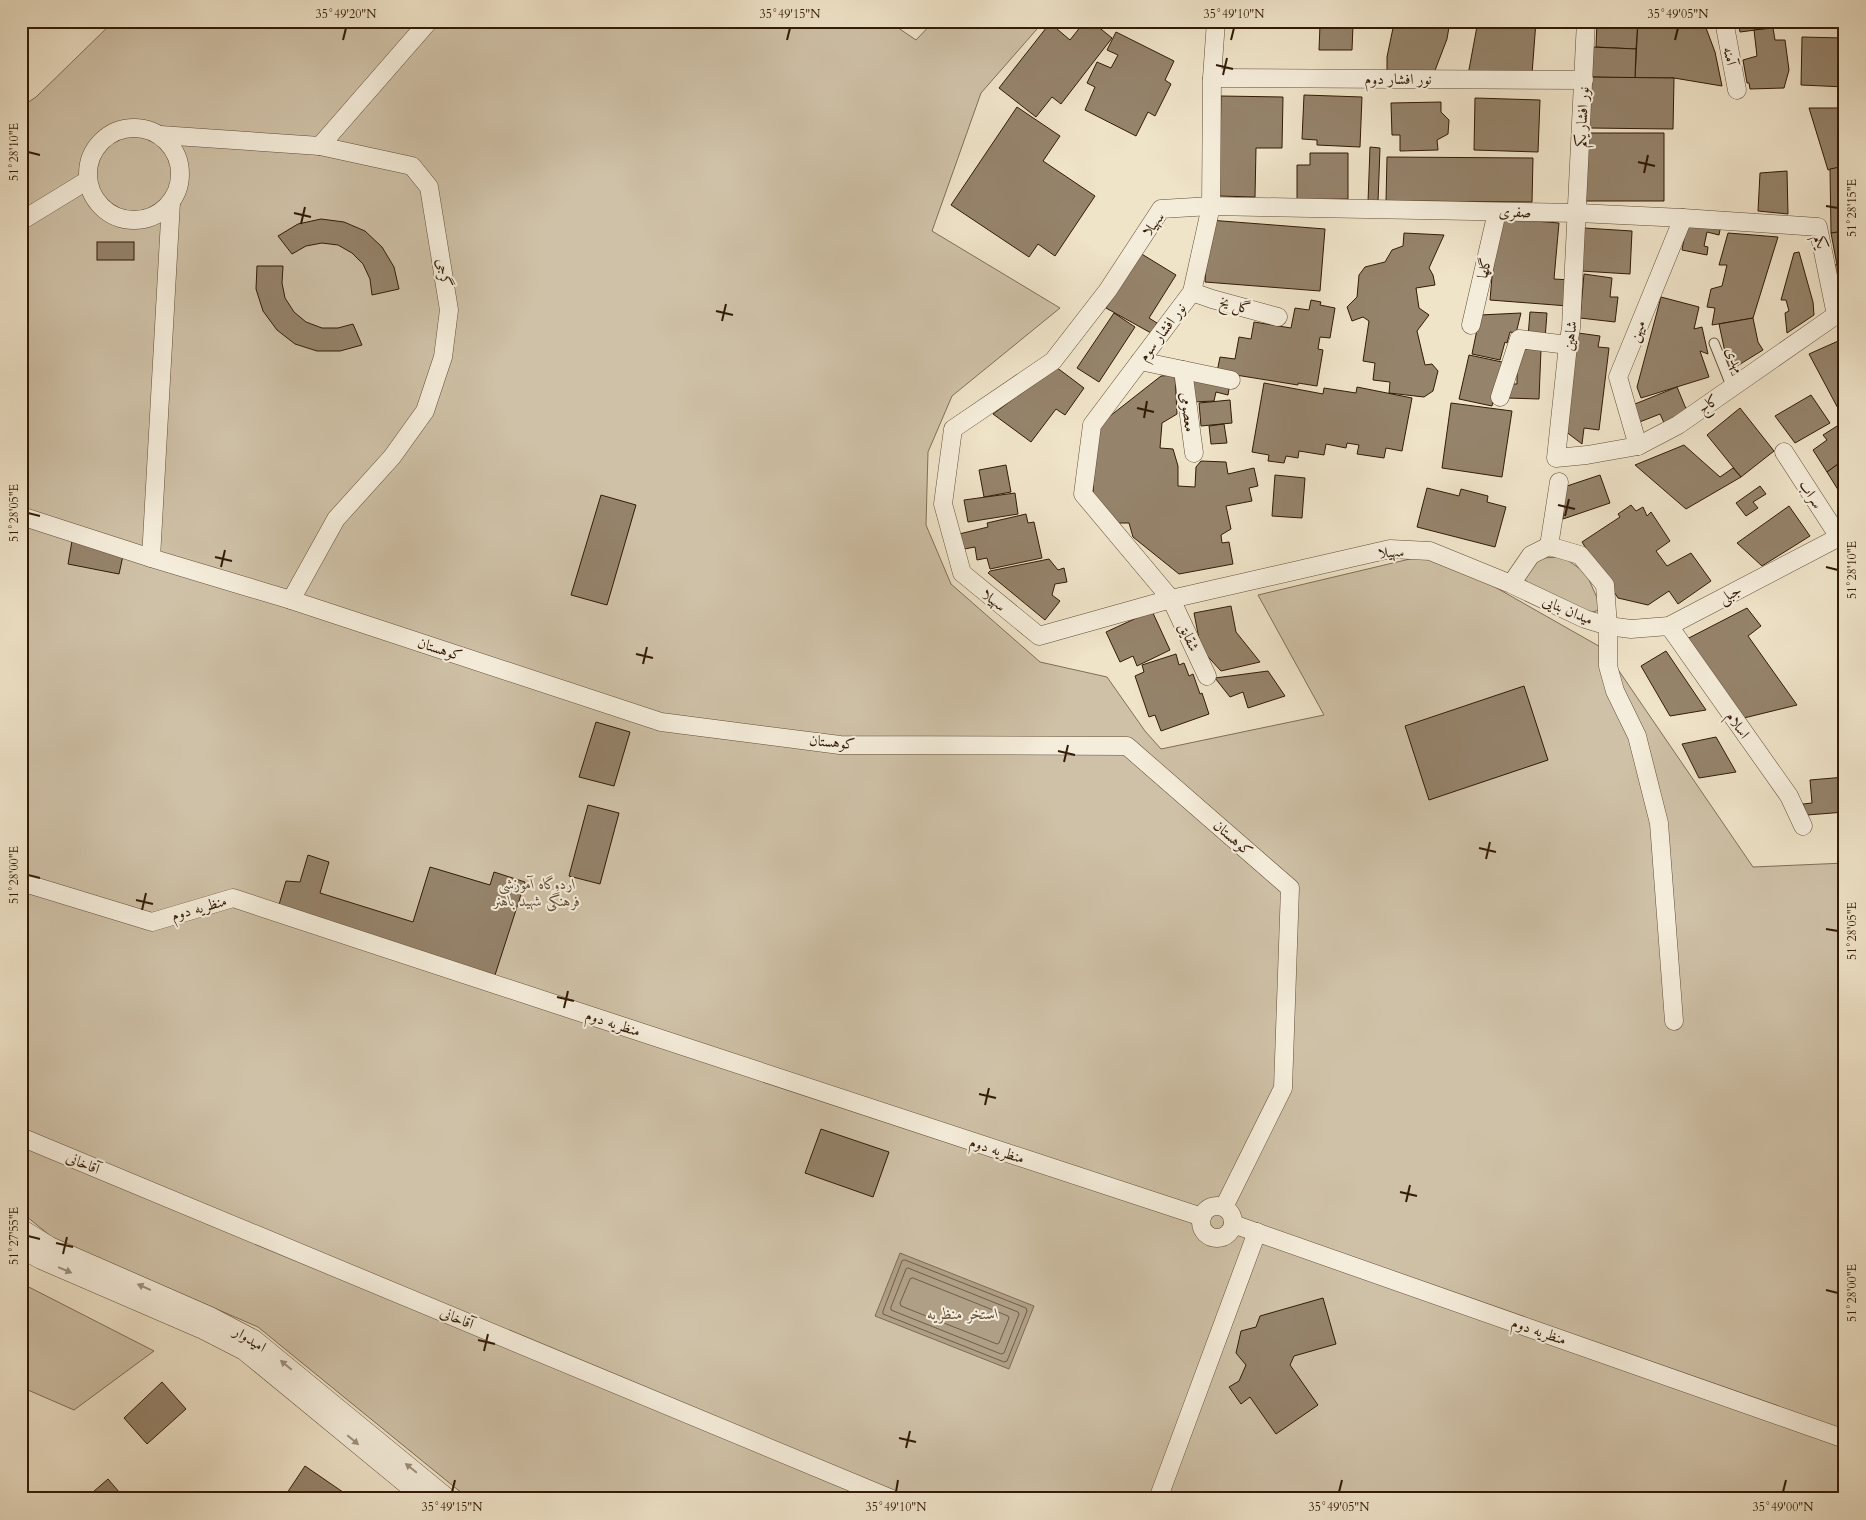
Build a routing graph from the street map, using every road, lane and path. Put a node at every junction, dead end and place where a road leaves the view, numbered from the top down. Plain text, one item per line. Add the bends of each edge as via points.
1 (429, 21) edge
2 (1216, 21) edge
3 (1586, 21) edge
4 (1724, 21) edge
5 (1212, 78) junction
6 (1584, 80) junction
7 (1737, 90) dead end
8 (160, 135) junction
9 (320, 146) junction
10 (88, 180) junction
11 (171, 202) junction
12 (1211, 206) junction
13 (1497, 212) junction
14 (1578, 213) junction
15 (1683, 218) junction
16 (21, 221) edge
17 (1818, 228) joint
18 (1192, 292) junction
19 (1840, 315) edge
20 (1278, 317) dead end
21 (1471, 326) dead end
22 (1714, 343) dead end
23 (1568, 345) junction
24 (1140, 361) junction
25 (1183, 370) junction
26 (1232, 380) dead end
27 (1732, 388) junction
28 (1500, 398) dead end
29 (1638, 446) junction
30 (1784, 452) dead end
31 (1194, 453) dead end
32 (1556, 458) joint
33 (1559, 482) dead end
34 (21, 516) edge
35 (1842, 536) edge
36 (1549, 546) junction
37 (151, 558) junction
38 (1511, 584) junction
39 (1171, 599) junction
40 (291, 600) junction
41 (1608, 626) junction
42 (1669, 626) junction
43 (1207, 676) dead end
44 (1803, 826) dead end
45 (21, 882) edge
46 (1674, 1021) dead end
47 (21, 1137) edge
48 (1224, 1207) junction
49 (1202, 1217) junction
50 (1233, 1224) junction
51 (21, 1228) edge
52 (1257, 1232) junction
53 (21, 1249) edge
54 (206, 1323) junction
55 (339, 1419) junction
56 (1845, 1438) edge
57 (424, 1499) edge
58 (449, 1499) edge
59 (892, 1499) edge
60 (1158, 1499) edge

1 - 9 street
2 - 5 street, نور افشار سوم
3 - 6 street, نور افشار یکم
4 - 7 street, آمنه
5 - 6 street, نور افشار دوم
5 - 12 street, نور افشار سوم
6 - 14 street, نور افشار یکم
8 - 9 street, گرجی
8 - 10 street via 146,128 131,127 116,130 103,138 93,150
8 - 11 street via 178,158 181,174
9 - 40 street, گرجی via 412,166 429,187 449,310 442,357 425,410 392,457 336,519
10 - 11 street via 92,195 102,208 122,219 146,219 160,213
10 - 16 street
11 - 37 street
12 - 13 street, صفری
12 - 18 street, نور افشار سوم
12 - 39 street, سهیلا via 1162,209 1108,290 1052,361 953,429 943,504 962,573 1039,636
13 - 14 street, صفری
13 - 21 street, گلها
14 - 15 street, صفری
14 - 23 street, شاهین
15 - 17 street, صفری
15 - 29 street, میهن via 1618,377
17 - 19 street, یکم
18 - 20 street, گل یخ
18 - 24 street, نور افشار سوم
19 - 27 street, کاج
22 - 27 lane, مهدی
23 - 28 street via 1519,339
23 - 32 street, شاهین
24 - 25 street, معصومی
24 - 39 street, نور افشار سوم via 1092,425 1083,494
25 - 26 street, معصومی
25 - 31 street, معصومی
27 - 29 street, کاج via 1678,425
29 - 32 street, کاج
30 - 35 street, سراب
33 - 36 street
34 - 37 street, کوهستان
35 - 42 street, جبلی
36 - 38 street via 1531,555
36 - 41 street, میدان بنایی via 1580,555 1605,585
37 - 40 street, کوهستان
38 - 39 street, سهیلا via 1430,551 1390,549
38 - 41 street, میدان بنایی via 1585,619
39 - 43 street, شقایق
40 - 48 street, کوهستان via 661,722 840,745 1126,746 1290,888 1283,1088
41 - 42 street, جبلی via 1631,629
41 - 46 street via 1608,666 1615,692 1637,736 1659,823
42 - 44 street, اسلام via 1789,796
45 - 49 street, منظریه دوم via 152,922 233,898
47 - 59 street, آقاخانی
48 - 49 street via 1217,1206
48 - 50 street via 1229,1211
49 - 50 street via 1202,1229 1215,1238 1226,1236
50 - 52 street, منظریه دوم
54 -> 51 street, امیدوار via 50,1246
52 - 56 street, منظریه دوم
52 - 60 street
53 -> 54 street, امیدوار via 40,1260
54 - 55 street, امیدوار via 249,1345
55 -> 57 street, امیدوار
58 -> 55 street, امیدوار

